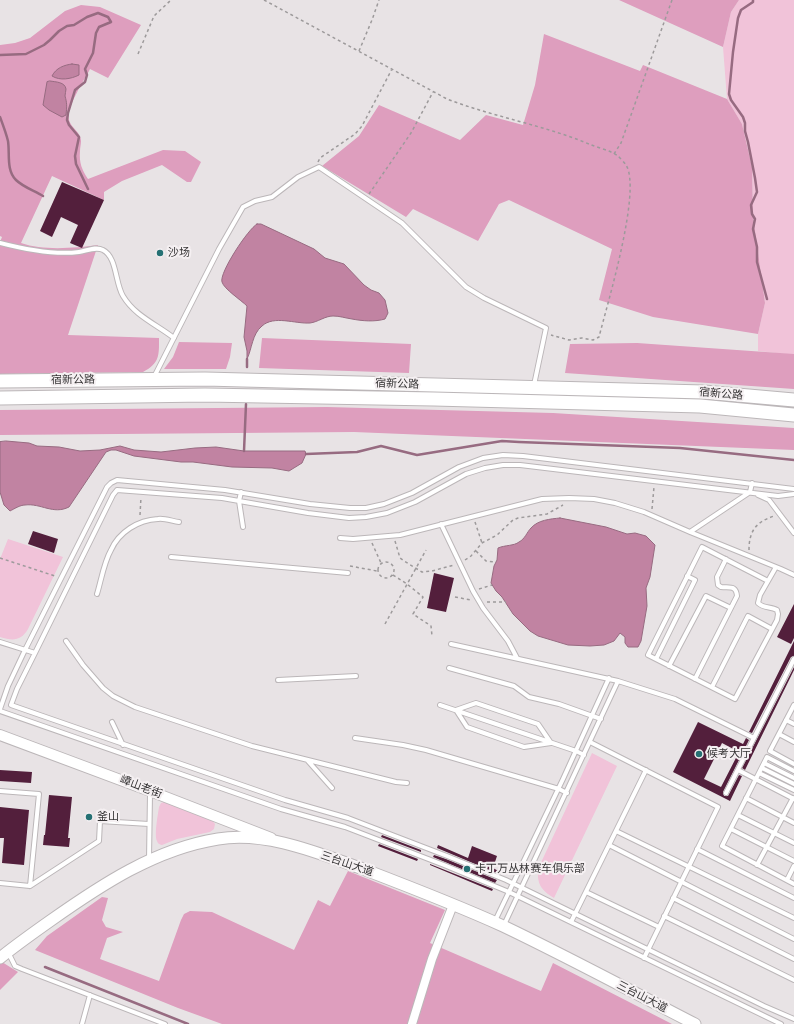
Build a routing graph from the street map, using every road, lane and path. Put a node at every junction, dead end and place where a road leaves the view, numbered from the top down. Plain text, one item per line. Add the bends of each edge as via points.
1 (171, 0) edge
2 (264, 0) edge
3 (379, 0) edge
4 (672, 0) edge
5 (359, 51) junction
6 (138, 54) dead end
7 (392, 69) junction
8 (433, 91) junction
9 (614, 154) junction
10 (319, 167) junction
11 (366, 199) junction
12 (0, 243) edge
13 (544, 334) junction
14 (174, 338) junction
15 (153, 379) junction
16 (0, 381) edge
17 (533, 388) junction
18 (0, 398) edge
19 (794, 400) edge
20 (794, 415) edge
21 (655, 481) junction
22 (752, 483) junction
23 (794, 489) edge
24 (141, 491) junction
25 (241, 492) junction
26 (750, 492) junction
27 (794, 494) edge
28 (569, 498) junction
29 (240, 501) junction
30 (779, 513) junction
31 (651, 515) junction
32 (473, 516) junction
33 (179, 522) dead end
34 (140, 523) junction
35 (441, 524) junction
36 (243, 526) dead end
37 (690, 532) junction
38 (794, 533) edge
39 (394, 535) junction
40 (340, 538) dead end
41 (370, 538) junction
42 (482, 543) junction
43 (426, 550) dead end
44 (476, 551) junction
45 (749, 556) junction
46 (171, 557) dead end
47 (0, 558) edge
48 (726, 559) junction
49 (496, 562) dead end
50 (381, 563) junction
51 (460, 564) junction
52 (348, 566) dead end
53 (776, 566) junction
54 (416, 568) junction
55 (378, 571) junction
56 (348, 573) dead end
57 (393, 575) junction
58 (794, 575) edge
59 (687, 576) junction
60 (61, 578) junction
61 (768, 580) junction
62 (407, 584) junction
63 (492, 585) dead end
64 (473, 591) junction
65 (97, 594) dead end
66 (455, 597) dead end
67 (480, 602) junction
68 (506, 602) dead end
69 (731, 608) junction
70 (385, 624) dead end
71 (772, 629) junction
72 (432, 636) dead end
73 (66, 641) dead end
74 (0, 642) edge
75 (451, 644) dead end
76 (25, 650) junction
77 (35, 653) junction
78 (517, 658) junction
79 (656, 659) junction
80 (794, 659) edge
81 (669, 666) junction
82 (449, 668) dead end
83 (789, 669) junction
84 (794, 671) edge
85 (356, 676) dead end
86 (609, 678) junction
87 (695, 679) junction
88 (278, 680) dead end
89 (618, 681) junction
90 (712, 687) junction
91 (440, 705) dead end
92 (794, 705) edge
93 (0, 710) edge
94 (456, 710) junction
95 (592, 716) junction
96 (601, 719) junction
97 (786, 720) junction
98 (112, 722) dead end
99 (794, 724) edge
100 (779, 734) junction
101 (0, 735) edge
102 (355, 738) dead end
103 (754, 738) junction
104 (551, 742) junction
105 (590, 742) junction
106 (794, 742) edge
107 (123, 745) junction
108 (576, 751) junction
109 (584, 755) junction
110 (307, 760) junction
111 (764, 763) junction
112 (794, 764) edge
113 (762, 768) junction
114 (646, 770) junction
115 (738, 770) junction
116 (794, 771) edge
117 (759, 773) junction
118 (794, 778) edge
119 (756, 780) junction
120 (407, 783) dead end
121 (794, 784) edge
122 (332, 788) dead end
123 (558, 789) junction
124 (794, 790) edge
125 (0, 791) edge
126 (150, 791) junction
127 (726, 792) dead end
128 (567, 793) junction
129 (746, 798) junction
130 (793, 798) edge
131 (738, 815) junction
132 (783, 817) junction
133 (794, 823) edge
134 (149, 824) junction
135 (731, 829) junction
136 (616, 831) junction
137 (774, 833) junction
138 (281, 842) junction
139 (794, 843) edge
140 (609, 845) junction
141 (766, 848) junction
142 (697, 849) junction
143 (149, 860) junction
144 (794, 861) edge
145 (757, 865) junction
146 (688, 866) junction
147 (794, 867) edge
148 (787, 880) junction
149 (681, 881) junction
150 (0, 883) edge
151 (513, 884) junction
152 (794, 884) edge
153 (30, 886) junction
154 (522, 888) junction
155 (509, 892) junction
156 (586, 892) junction
157 (518, 896) junction
158 (673, 898) junction
159 (794, 898) edge
160 (453, 905) junction
161 (575, 914) junction
162 (664, 916) junction
163 (794, 918) edge
164 (571, 922) junction
165 (499, 925) junction
166 (659, 927) junction
167 (794, 939) edge
168 (648, 949) junction
169 (4, 955) edge
170 (644, 958) junction
171 (794, 959) edge
172 (794, 980) edge
173 (90, 995) junction
174 (794, 1019) edge
175 (82, 1024) edge
176 (165, 1024) edge
177 (412, 1024) edge
178 (695, 1024) edge
179 (781, 1024) edge

1 - 6 path via 154,16
2 - 5 path
3 - 5 path
4 - 9 path via 621,143
5 - 7 path
7 - 8 path
7 - 10 path via 362,126 355,134 320,158
8 - 9 path via 466,106 569,136
8 - 11 path via 411,133
9 - 13 path via 626,166 630,176 631,194 624,236 599,337 593,340 569,340
10 - 11 lane
10 - 14 lane via 298,177 272,196 243,207
11 - 13 lane via 402,224 466,287 546,328
12 - 14 lane via 25,250 103,250 112,258 122,294 128,304 137,314
13 - 17 lane
14 - 15 lane
15 - 16 highway, 宿新公路
15 - 17 highway, 宿新公路
17 - 19 highway, 宿新公路 via 704,392
18 - 20 highway, 宿新公路 via 205,395 434,399 700,406
21 - 26 lane
21 - 29 lane via 503,465 466,474 415,502 386,513 366,517 349,518 308,513
21 - 31 path
22 - 23 lane
22 - 25 lane via 503,455 483,458 459,467 412,493 366,508 310,504
22 - 26 lane
24 - 29 lane
24 - 34 path
24 - 77 lane via 117,490 113,495
25 - 29 lane
25 - 60 lane via 117,480 107,487
26 - 27 lane via 778,496
26 - 30 lane via 769,500
26 - 37 lane
28 - 31 lane via 616,503
28 - 32 lane via 542,500
28 - 42 path via 562,506 546,514 513,520
29 - 36 lane
30 - 38 lane
30 - 45 path via 764,519 754,528 749,542
31 - 37 lane
32 - 35 lane
32 - 42 path
33 - 34 lane via 158,519
34 - 65 lane via 121,535 110,550
35 - 39 lane
35 - 51 lane
37 - 45 lane
39 - 41 lane
39 - 54 path via 400,558
40 - 41 lane
41 - 50 path
42 - 44 path
43 - 54 path
44 - 49 path via 486,562
44 - 51 path
45 - 53 lane
46 - 56 lane
47 - 60 path
48 - 59 lane via 702,547
48 - 61 lane
48 - 69 lane via 717,577 718,585 734,587 736,591 737,596
50 - 55 path
50 - 57 path via 391,564 394,568
51 - 54 path via 426,572
51 - 64 lane
52 - 55 path
53 - 58 lane
53 - 61 lane
54 - 62 path
55 - 57 path via 384,578
57 - 62 path
59 - 79 lane via 648,655
59 - 79 lane via 696,580
60 - 76 lane
61 - 71 lane via 758,603 777,610 777,620
62 - 70 path
62 - 72 path via 423,597 413,614 431,626
63 - 64 path
64 - 67 lane
66 - 67 path
67 - 68 path
67 - 78 lane
69 - 81 lane via 706,596
69 - 87 lane
71 - 90 lane via 735,699
71 - 90 lane via 748,616
73 - 110 lane via 103,688 135,707 226,738
74 - 76 lane
75 - 78 lane
76 - 77 lane
76 - 93 lane
77 - 107 lane via 11,705
78 - 86 lane
79 - 81 lane
80 - 83 lane
81 - 87 lane
82 - 95 lane via 514,686 529,697
83 - 84 lane
83 - 103 lane
85 - 88 lane
86 - 89 lane
86 - 95 lane
87 - 90 lane
89 - 96 lane
89 - 103 lane via 675,698
91 - 94 lane
92 - 97 lane
93 - 155 lane via 281,809 345,827
94 - 104 lane
94 - 104 lane via 467,727 524,747
94 - 104 lane via 476,703 538,724
95 - 96 lane
95 - 108 lane
96 - 105 lane
97 - 99 lane
97 - 100 lane
98 - 107 lane
100 - 106 lane
100 - 112 lane via 770,752
101 - 126 street, 嶂山老街
102 - 123 lane via 426,750
103 - 115 lane
104 - 108 lane
105 - 109 lane
105 - 114 lane
107 - 151 lane via 285,800 348,818
108 - 109 lane
108 - 123 lane
109 - 128 lane
110 - 120 lane
110 - 122 lane
111 - 113 lane
111 - 116 lane via 767,757
111 - 118 lane
113 - 117 lane
113 - 121 lane
114 - 136 lane
114 - 142 lane via 718,808
115 - 119 lane
115 - 127 lane
117 - 119 lane
117 - 124 lane
119 - 129 lane
119 - 130 lane
123 - 128 lane
123 - 151 lane
125 - 153 lane via 38,794
126 - 134 lane
126 - 138 street, 嶂山老街
128 - 154 lane
129 - 131 lane
129 - 132 lane
130 - 132 lane
131 - 135 lane
131 - 137 lane
132 - 133 lane
132 - 137 lane
134 - 143 lane
134 - 153 lane via 100,821 99,841
135 - 141 lane
135 - 145 lane via 722,846
136 - 140 lane
136 - 146 lane
137 - 139 lane
137 - 141 lane
138 - 143 main road, 三台山大道 via 246,836 216,839 176,849
138 - 160 main road, 三台山大道 via 409,886
140 - 149 lane
140 - 156 lane
141 - 144 lane
141 - 145 lane
142 - 146 lane
142 - 159 lane
143 - 169 main road, 三台山大道 via 107,882
145 - 148 lane
146 - 149 lane
146 - 163 lane
147 - 148 lane
148 - 152 lane
149 - 158 lane
149 - 167 lane
150 - 153 lane
151 - 154 lane
151 - 155 lane
154 - 157 lane
154 - 161 lane
155 - 157 lane
155 - 165 lane
156 - 161 lane
156 - 166 lane
157 - 164 lane
157 - 165 lane
158 - 162 lane
158 - 171 lane
160 - 165 main road, 三台山大道
160 - 177 street via 432,959
161 - 164 lane
161 - 168 lane
162 - 166 lane
162 - 172 lane
164 - 170 lane
165 - 178 main road, 三台山大道
166 - 168 lane
168 - 170 lane
168 - 174 lane
169 - 173 lane via 15,966
170 - 179 lane
173 - 175 lane
173 - 176 lane

